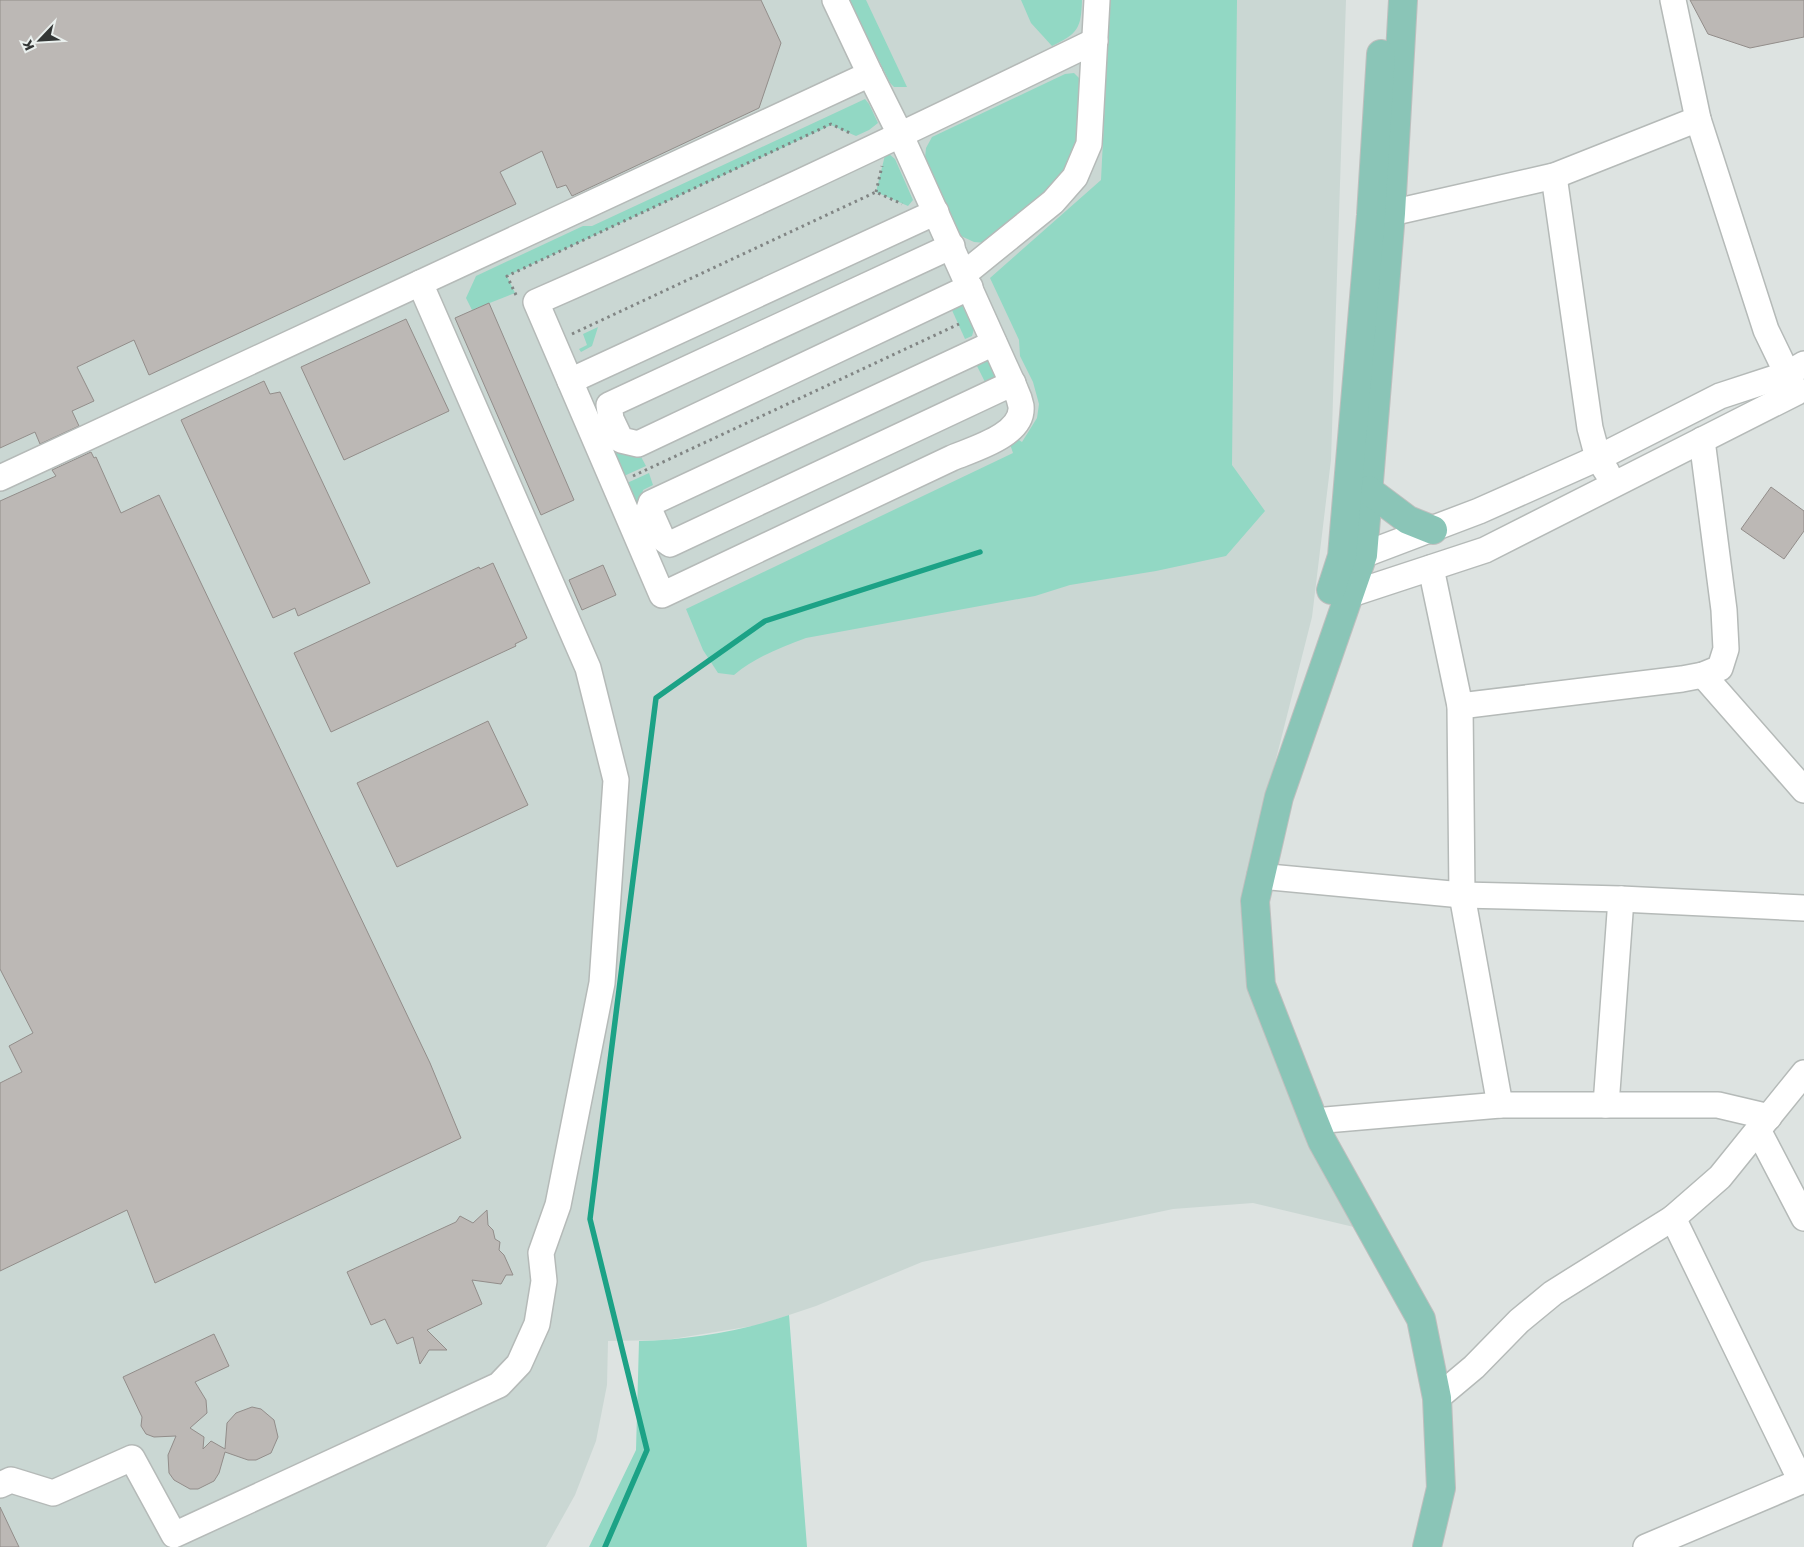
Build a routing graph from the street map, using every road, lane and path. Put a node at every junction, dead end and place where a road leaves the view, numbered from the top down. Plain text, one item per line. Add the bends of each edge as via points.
1 (835, 0) edge
2 (1097, 0) edge
3 (1385, 0) edge
4 (1403, 0) edge
5 (1673, 0) edge
6 (1095, 41) junction
7 (870, 74) junction
8 (1698, 119) junction
9 (901, 136) junction
10 (883, 160) dead end
11 (1554, 176) junction
12 (876, 192) junction
13 (906, 209) dead end
14 (936, 212) junction
15 (1391, 213) junction
16 (952, 246) junction
17 (967, 280) junction
18 (420, 283) junction
19 (959, 324) dead end
20 (553, 343) junction
21 (994, 343) junction
22 (570, 382) junction
23 (1013, 383) junction
24 (1798, 383) edge
25 (1702, 440) junction
26 (1598, 458) junction
27 (0, 478) edge
28 (624, 480) dead end
29 (1614, 485) junction
30 (1368, 490) junction
31 (643, 524) junction
32 (1433, 530) junction
33 (670, 544) junction
34 (645, 555) junction
35 (1363, 555) junction
36 (1431, 568) junction
37 (1348, 595) junction
38 (1703, 675) junction
39 (1460, 706) junction
40 (1804, 790) edge
41 (1260, 876) junction
42 (1462, 895) junction
43 (1621, 899) junction
44 (1804, 908) edge
45 (1804, 1072) edge
46 (1500, 1105) junction
47 (1606, 1105) junction
48 (1314, 1121) junction
49 (1763, 1123) junction
50 (1673, 1218) junction
51 (1804, 1218) edge
52 (1437, 1398) junction
53 (1802, 1481) edge
54 (0, 1485) edge
55 (1679, 1540) edge
56 (1414, 1547) edge
57 (1427, 1547) edge
58 (1646, 1547) edge

1 - 7 street
2 - 6 street
3 - 56 main road via 1371,215 1342,556 1267,794 1240,901 1248,987 1310,1148 1409,1320 1426,1409 1428,1487
4 - 15 main road
5 - 8 street
6 - 9 street
6 - 17 street via 1089,144 1075,177 1053,202
7 - 9 street
7 - 18 street
8 - 11 street
8 - 24 street via 1766,330
9 - 14 street
9 - 20 street via 536,302
10 - 12 path
11 - 15 street
11 - 26 street via 1583,385
12 - 13 path
12 - 20 path
14 - 16 street
14 - 22 street
15 - 30 main road
16 - 17 street
16 - 17 street via 609,405 615,429 621,440 638,444
17 - 21 street
18 - 27 street
18 - 54 street via 588,668 616,780 602,983 558,1205 541,1253 544,1281 537,1324 520,1364 499,1386 174,1535 132,1458 53,1493 11,1480
19 - 28 path
20 - 22 street
21 - 23 street
21 - 31 street via 651,503
22 - 31 street
23 - 33 street
23 - 34 street via 1021,407 1018,422 996,440 662,595
24 - 25 street
24 - 26 street via 1720,396
25 - 29 street
25 - 38 street via 1726,649 1720,668
26 - 29 street
26 - 32 street
29 - 36 street via 1485,550
30 - 32 main road via 1408,520
30 - 35 main road
31 - 33 street
31 - 34 street
32 - 35 street
33 - 34 street
35 - 37 main road
36 - 37 street
36 - 39 street
37 - 41 main road via 1279,796
38 - 39 street
38 - 40 street
39 - 42 street
41 - 42 street
41 - 48 main road via 1255,901 1261,985
42 - 43 street
42 - 46 street
43 - 44 street
43 - 47 street
45 - 49 street
46 - 47 street
46 - 48 street
47 - 49 street via 1718,1105
48 - 52 main road via 1421,1319
49 - 50 street via 1720,1177
49 - 51 street
50 - 52 street via 1553,1293
50 - 53 street
52 - 57 main road via 1441,1488
53 - 55 street
55 - 58 street

